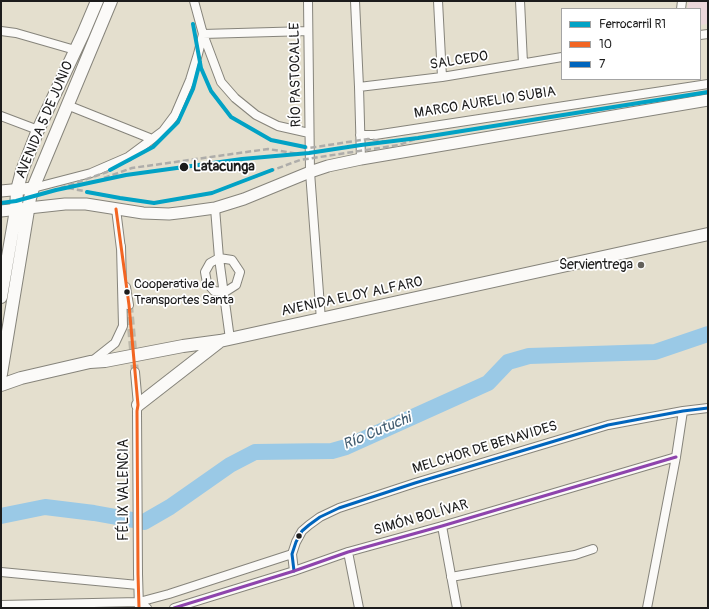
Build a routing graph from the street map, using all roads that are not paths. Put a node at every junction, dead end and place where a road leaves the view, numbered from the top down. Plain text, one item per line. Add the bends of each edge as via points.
1 (97, 1) edge
2 (111, 1) edge
3 (194, 1) edge
4 (308, 1) edge
5 (355, 1) edge
6 (438, 1) edge
7 (520, 1) edge
8 (1, 31) edge
9 (308, 31) junction
10 (83, 34) junction
11 (203, 34) junction
12 (95, 40) junction
13 (76, 50) junction
14 (561, 57) edge
15 (523, 64) junction
16 (442, 77) junction
17 (708, 84) edge
18 (359, 87) junction
19 (708, 100) edge
20 (68, 105) junction
21 (1, 116) edge
22 (38, 130) junction
23 (309, 133) junction
24 (360, 135) junction
25 (152, 139) junction
26 (361, 159) junction
27 (310, 172) junction
28 (33, 188) junction
29 (17, 190) junction
30 (1, 191) edge
31 (29, 208) junction
32 (116, 208) junction
33 (215, 208) junction
34 (16, 210) junction
35 (1, 212) edge
36 (708, 234) edge
37 (121, 246) junction
38 (219, 258) junction
39 (225, 292) junction
40 (1, 297) edge
41 (129, 305) tunnel mouth
42 (321, 320) junction
43 (225, 340) junction
44 (90, 362) junction
45 (135, 372) tunnel mouth
46 (1, 374) edge
47 (1, 384) edge
48 (138, 405) junction
49 (708, 408) edge
50 (683, 411) junction
51 (676, 457) junction
52 (442, 526) junction
53 (593, 548) dead end
54 (348, 552) junction
55 (292, 554) junction
56 (1, 572) edge
57 (294, 572) junction
58 (451, 577) junction
59 (138, 585) junction
60 (1, 605) edge
61 (139, 605) edge
62 (147, 608) edge
63 (174, 608) edge
64 (359, 608) edge
65 (457, 608) edge
66 (648, 608) edge

1 - 10 main road, AVENIDA 5 DE JUNIO
2 - 12 main road, AVENIDA 5 DE JUNIO
3 - 11 street
4 - 9 street, RÍO PASTOCALLE
5 - 18 street
6 - 16 street
7 - 15 street
8 - 13 street
9 - 11 street
9 - 23 street, RÍO PASTOCALLE
10 - 12 main road
10 - 13 main road, AVENIDA 5 DE JUNIO
11 - 23 street via 222,82 235,98 256,115 278,126
11 - 25 street via 190,80 175,115 163,131
12 - 20 main road, AVENIDA 5 DE JUNIO
13 - 22 main road, AVENIDA 5 DE JUNIO
14 - 15 street, SALCEDO
15 - 16 street, SALCEDO
16 - 18 street, SALCEDO
17 - 24 street, MARCO AURELIO SUBIA via 375,135
18 - 24 street
19 - 26 street
20 - 25 street
20 - 28 main road, AVENIDA 5 DE JUNIO
21 - 22 street
22 - 29 main road, AVENIDA 5 DE JUNIO
23 - 27 street, RÍO PASTOCALLE
24 - 26 street
25 - 28 street via 128,157 91,173
26 - 27 street
27 - 33 street
27 - 42 street, RÍO PASTOCALLE
28 - 29 street
28 - 31 main road, AVENIDA 5 DE JUNIO
29 - 30 street
29 - 34 main road, AVENIDA 5 DE JUNIO
31 - 32 street via 64,204
31 - 34 street
31 - 46 main road, AVENIDA 5 DE JUNIO
32 - 33 street via 169,214
32 - 37 street
33 - 38 street
34 - 35 street
34 - 40 main road, AVENIDA 5 DE JUNIO
36 - 42 main road, AVENIDA ELOY ALFARO
37 - 41 street
37 - 44 street via 123,326 115,343
38 - 39 street
38 - 39 street via 210,263 205,272 206,278 214,291
38 - 39 street via 232,260 240,272 236,285
39 - 43 street
42 - 43 main road, AVENIDA ELOY ALFARO
43 - 44 main road, AVENIDA ELOY ALFARO
43 - 48 main road
44 - 47 main road, AVENIDA ELOY ALFARO
45 - 48 street, FÉLIX VALENCIA
48 - 59 street, FÉLIX VALENCIA
49 - 50 street, MELCHOR DE BENAVIDES
50 - 51 street
50 - 55 street, MELCHOR DE BENAVIDES via 608,425 339,508 320,517 302,531
51 - 52 street, SIMÓN BOLÍVAR
51 - 66 street
52 - 54 street, SIMÓN BOLÍVAR
52 - 58 street
53 - 58 street via 574,555
54 - 57 street, SIMÓN BOLÍVAR
54 - 64 street
55 - 57 street, MELCHOR DE BENAVIDES
55 - 61 street
56 - 59 street
57 - 63 street, SIMÓN BOLÍVAR
58 - 65 street
59 - 61 street, FÉLIX VALENCIA
60 - 61 street
61 - 62 street

